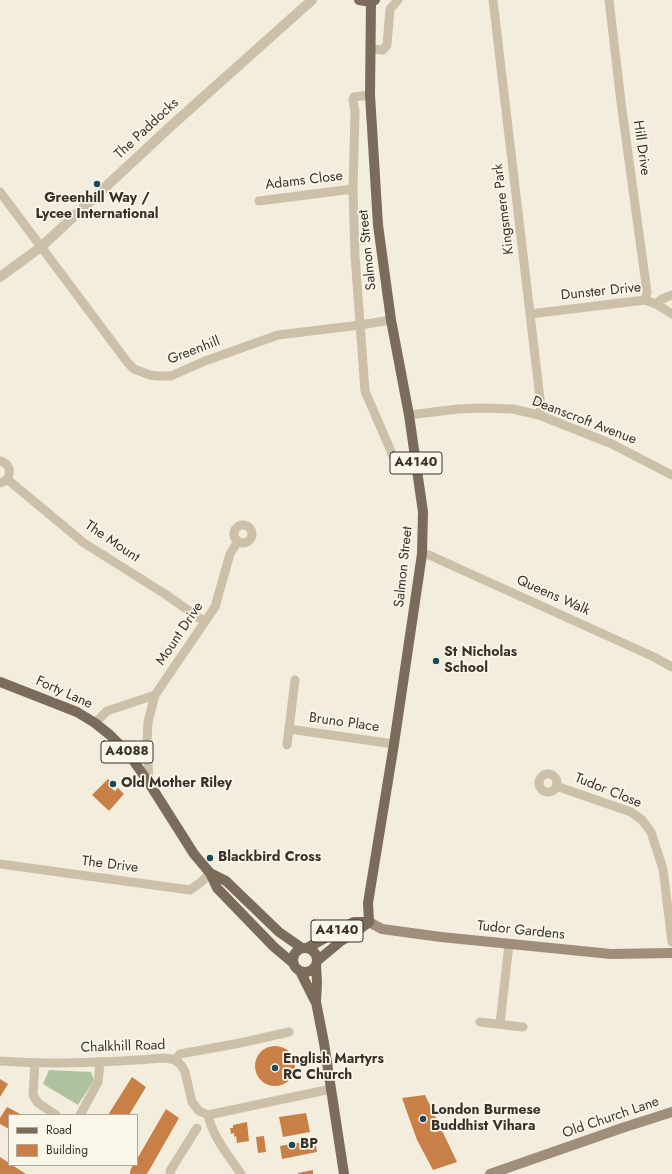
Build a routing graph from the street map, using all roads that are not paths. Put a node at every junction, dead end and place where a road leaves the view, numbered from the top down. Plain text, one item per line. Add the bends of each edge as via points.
1 (312, 0) edge
2 (359, 0) edge
3 (398, 0) edge
4 (493, 0) edge
5 (609, 0) edge
6 (373, 1) edge
7 (371, 49) junction
8 (370, 95) junction
9 (353, 189) junction
10 (0, 192) edge
11 (259, 201) dead end
12 (41, 247) junction
13 (0, 277) edge
14 (672, 296) edge
15 (646, 300) junction
16 (656, 304) junction
17 (530, 314) junction
18 (672, 314) edge
19 (391, 320) junction
20 (360, 325) junction
21 (409, 415) junction
22 (539, 415) junction
23 (0, 461) edge
24 (416, 462) junction
25 (672, 475) edge
26 (4, 481) edge
27 (238, 542) dead end
28 (422, 554) junction
29 (205, 622) junction
30 (672, 667) edge
31 (295, 680) dead end
32 (0, 682) edge
33 (155, 695) junction
34 (95, 723) junction
35 (289, 729) junction
36 (394, 744) junction
37 (287, 745) dead end
38 (149, 783) junction
39 (556, 786) dead end
40 (0, 864) edge
41 (210, 873) junction
42 (368, 922) junction
43 (672, 942) edge
44 (509, 944) junction
45 (305, 948) junction
46 (672, 953) edge
47 (316, 963) junction
48 (296, 967) junction
49 (316, 1002) junction
50 (480, 1022) dead end
51 (500, 1024) junction
52 (523, 1027) dead end
53 (289, 1032) dead end
54 (175, 1060) junction
55 (0, 1061) edge
56 (35, 1063) junction
57 (100, 1063) junction
58 (331, 1089) junction
59 (672, 1112) edge
60 (54, 1114) edge
61 (81, 1114) edge
62 (208, 1115) junction
63 (197, 1128) dead end
64 (171, 1174) edge
65 (241, 1174) edge
66 (344, 1174) edge
67 (490, 1174) edge

1 - 12 street, The Paddocks
2 - 6 main road
3 - 7 street via 390,9 387,45 383,50
4 - 17 street, Kingsmere Park
5 - 15 street, Hill Drive
6 - 7 main road, Salmon Street / A4140
7 - 8 main road, Salmon Street / A4140
8 - 9 street, Salmon Street via 354,97 353,100
8 - 19 main road, Salmon Street / A4140 via 378,225
9 - 11 street, Adams Close
9 - 20 street, Salmon Street
10 - 12 street, Greenhill
12 - 13 street, The Paddocks
12 - 20 street, Greenhill via 128,363 134,369 150,375 170,376 205,360 278,335
14 - 16 street
15 - 16 street, Dunster Drive
15 - 17 street, Dunster Drive
16 - 18 street, Dunster Drive
17 - 22 street, Kingsmere Park via 541,407
19 - 20 street, Greenhill
19 - 21 main road, Salmon Street / A4140
20 - 24 street, Salmon Street via 364,391 396,463
21 - 22 street, Deanscroft Avenue via 483,408
21 - 24 main road, Salmon Street / A4140
22 - 25 street, Deanscroft Avenue via 612,444
23 - 26 street, The Mount via 10,470 10,475
24 - 28 main road, Salmon Street / A4140 via 423,512
26 - 29 street, The Mount via 84,542
27 - 29 street, Mount Drive via 230,554 215,607
28 - 30 street, Queens Walk via 436,558
28 - 36 main road, Salmon Street / A4140
29 - 33 street, Mount Drive
31 - 35 street, Bruno Place
32 - 34 main road, Forty Lane / A4088 via 78,712
33 - 34 street via 107,711
33 - 38 street, Mount Drive via 148,722
34 - 38 main road, Forty Lane / A4088 via 128,753
35 - 36 street, Bruno Place
35 - 37 street, Bruno Place
36 - 42 main road, Salmon Street / A4140 via 368,904
38 - 41 main road, Forty Lane / A4088 via 194,854
39 - 43 street, Tudor Close via 631,812 642,820 651,832 663,869
40 - 41 street, The Drive via 190,890
41 - 45 main road, Forty Lane / A4088 via 226,881 279,932
41 - 48 main road, Forty Lane / A4088 via 217,888
42 - 44 main road, Tudor Gardens via 382,929
42 - 45 main road, A4140 via 354,922
42 - 47 main road, A4140
44 - 46 main road, Tudor Gardens via 611,954
44 - 51 street
45 - 47 main road via 315,953
45 - 48 main road via 294,953
47 - 48 main road via 305,972
47 - 49 main road, A4088
48 - 49 main road, A4088
49 - 58 main road, A4088
50 - 51 street
51 - 52 street
53 - 54 street, Chalkhill Road via 180,1054
54 - 57 street, Chalkhill Road via 166,1058
54 - 62 street via 185,1072 192,1102 199,1111
55 - 56 street, Chalkhill Road
56 - 57 street, Chalkhill Road
56 - 60 street via 33,1095 38,1103
57 - 61 street via 98,1082
58 - 62 street
58 - 66 main road, A4088
59 - 67 main road, Old Church Lane
62 - 65 street via 218,1140
63 - 64 street via 170,1171

